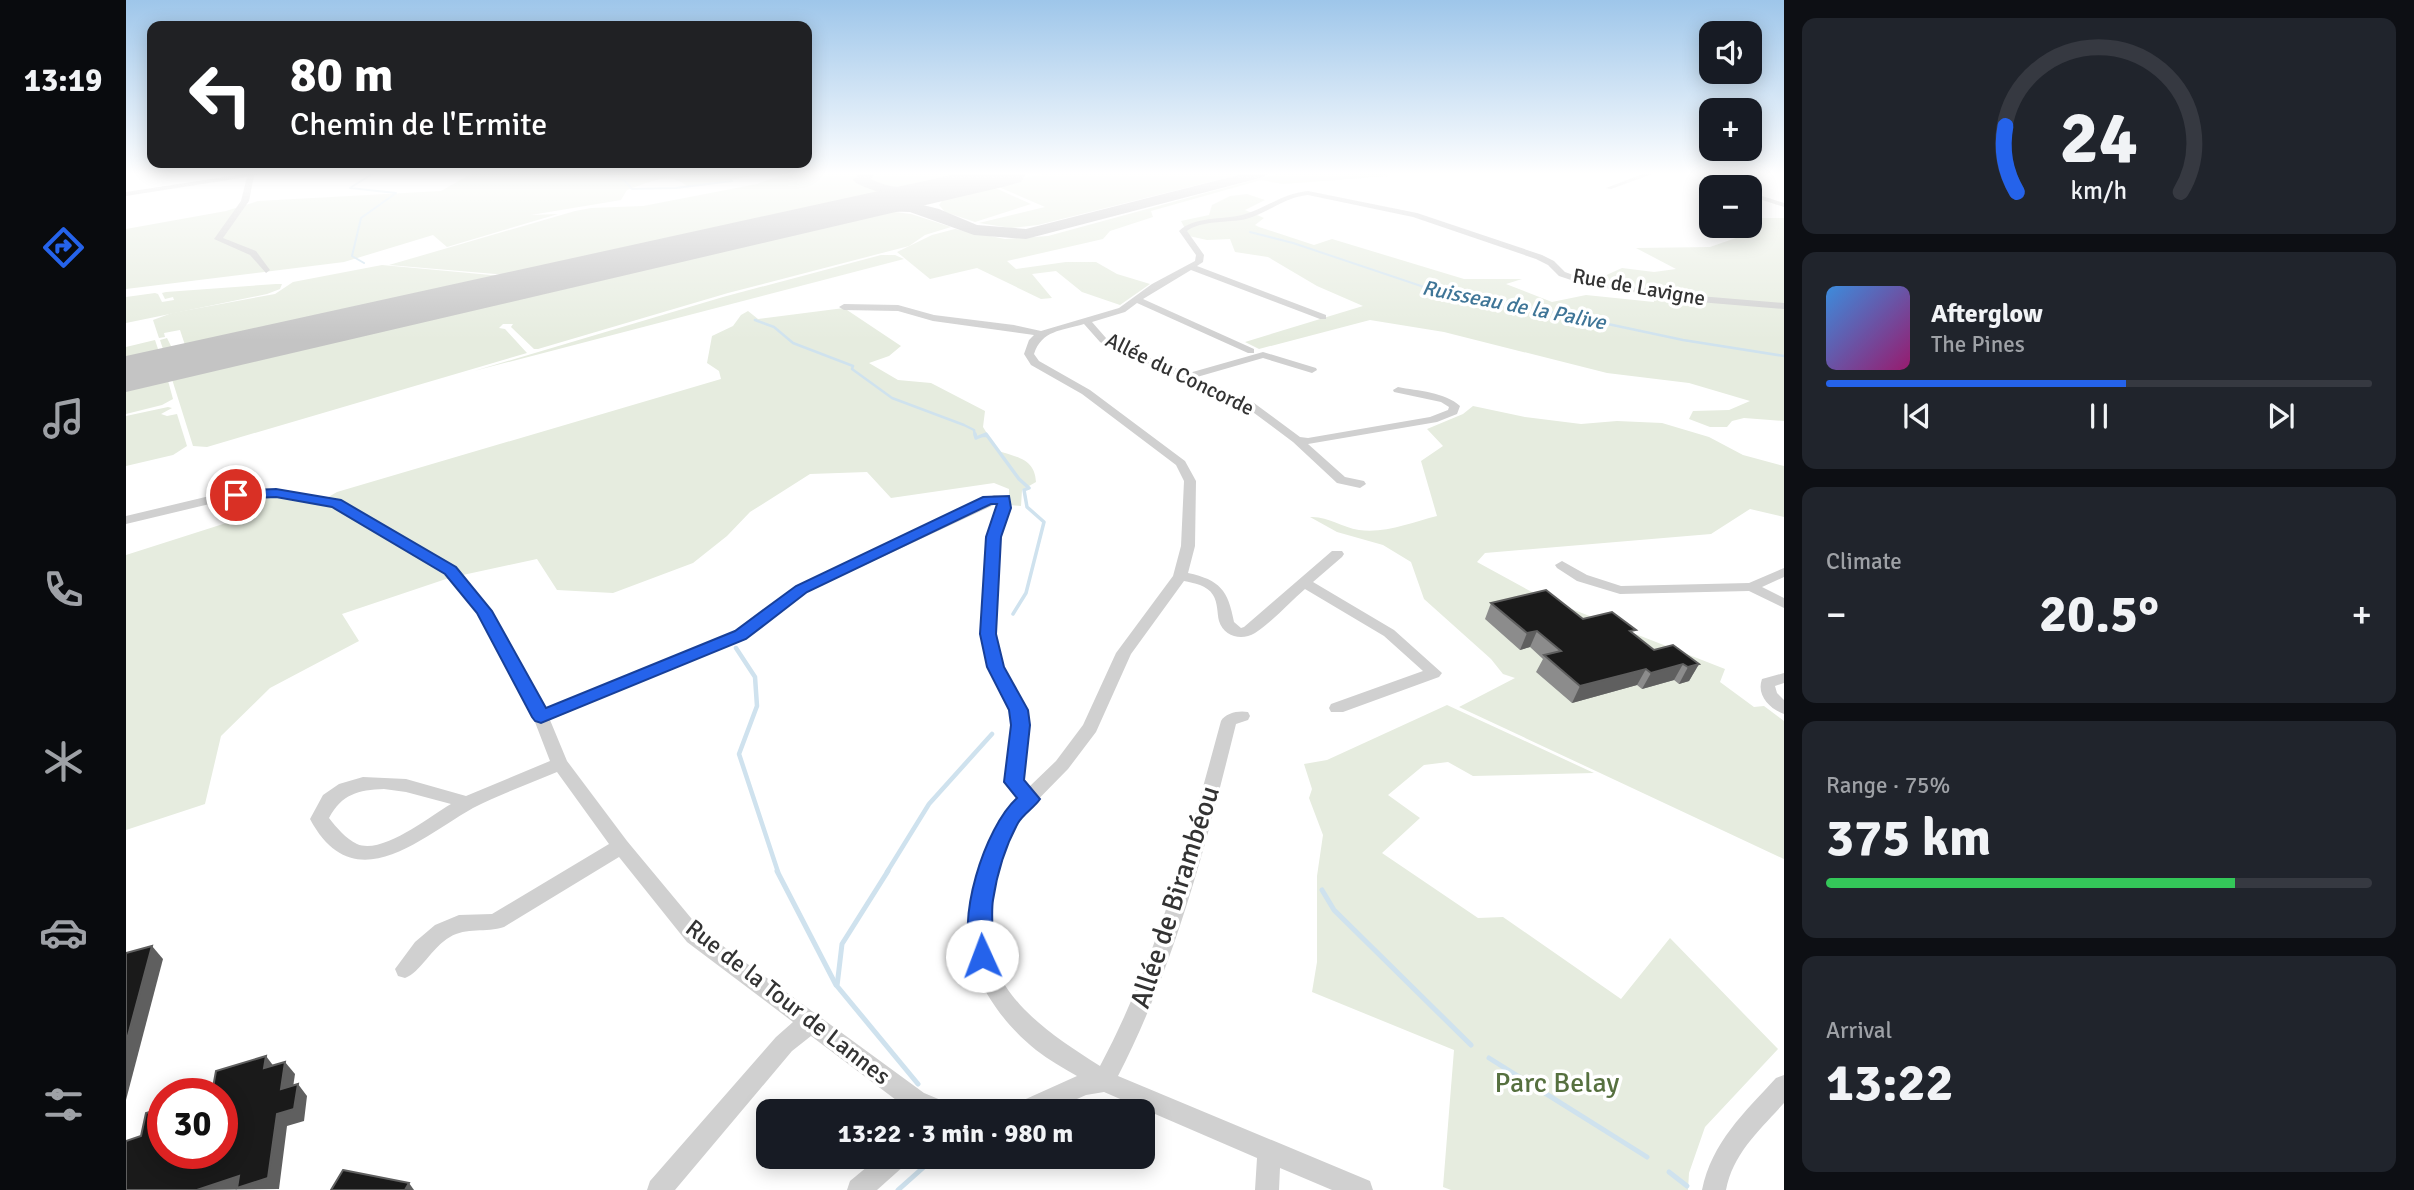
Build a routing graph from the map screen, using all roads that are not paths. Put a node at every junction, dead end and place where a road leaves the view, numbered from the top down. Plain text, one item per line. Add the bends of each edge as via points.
1 (225, 230) edge
2 (1185, 230) edge
3 (1459, 230) edge
4 (1192, 268) junction
5 (266, 270) dead end
6 (1137, 300) junction
7 (1784, 306) edge
8 (845, 307) dead end
9 (1323, 317) dead end
10 (1087, 322) junction
11 (1041, 334) junction
12 (1251, 351) dead end
13 (1312, 370) dead end
14 (1188, 376) junction
15 (1398, 390) dead end
16 (1297, 440) junction
17 (1360, 484) dead end
18 (126, 520) edge
19 (1337, 554) dead end
20 (1562, 565) dead end
21 (1784, 572) edge
22 (1180, 576) junction
23 (1304, 583) junction
24 (1751, 587) junction
25 (1784, 604) edge
26 (1784, 678) edge
27 (1337, 708) dead end
28 (1784, 708) edge
29 (1242, 716) dead end
30 (541, 717) junction
31 (561, 764) junction
32 (1030, 799) junction
33 (467, 803) junction
34 (621, 846) junction
35 (405, 969) dead end
36 (813, 1024) junction
37 (1104, 1081) junction
38 (1784, 1086) edge
39 (913, 1099) edge
40 (1052, 1099) edge
41 (1269, 1151) junction
42 (883, 1169) edge
43 (659, 1190) edge
44 (859, 1190) edge
45 (1267, 1190) edge
46 (1361, 1190) edge
47 (1714, 1190) edge

1 - 5 street via 218,239 253,254
2 - 4 street, Rue de Lavigne via 1200,255
3 - 7 street, Rue de Lavigne via 1545,260 1562,274 1586,282
4 - 6 street
4 - 9 street
6 - 10 street via 1111,316
6 - 12 street
8 - 11 street via 898,308 933,318
10 - 11 street
10 - 14 street, Allée du Concorde via 1114,347
11 - 22 street via 1034,340 1030,358 1097,400 1187,471 1188,546
13 - 14 street via 1263,355
14 - 16 street, Allée du Concorde via 1250,405
15 - 16 street via 1444,400 1455,407 1454,412 1433,420
16 - 17 street, Allée du Concorde via 1341,480
18 - 30 street, Rue de la Tour de Lannes via 254,492 336,503 450,570 484,611
19 - 23 street
20 - 24 street via 1582,578 1620,590
21 - 24 street
22 - 23 street via 1200,579 1222,593 1227,624 1240,634
22 - 32 street via 1124,653 1090,727
23 - 27 street via 1389,633 1434,673
24 - 25 street
26 - 28 street via 1767,683 1770,698
29 - 37 street, Allée de Birambéou via 1229,721 1192,863 1148,992
30 - 31 street, Rue de la Tour de Lannes
30 - 32 street via 740,635 802,589 988,500 1004,499 994,537 988,634 995,667 1021,725 1014,782
31 - 33 street
31 - 34 street, Rue de la Tour de Lannes
32 - 37 street via 1012,815 997,847 982,899 982,956 997,993 1014,1014 1043,1042
33 - 33 street via 383,782 363,782 339,793 322,808 318,819 354,852 367,853 388,848
34 - 35 street via 497,921 461,923 441,932 423,944
34 - 36 street, Rue de la Tour de Lannes via 694,936
36 - 39 street, Rue de la Tour de Lannes
36 - 43 street via 785,1044
37 - 40 street
37 - 41 street
38 - 47 street via 1723,1154
41 - 45 street
41 - 46 street
42 - 44 street

